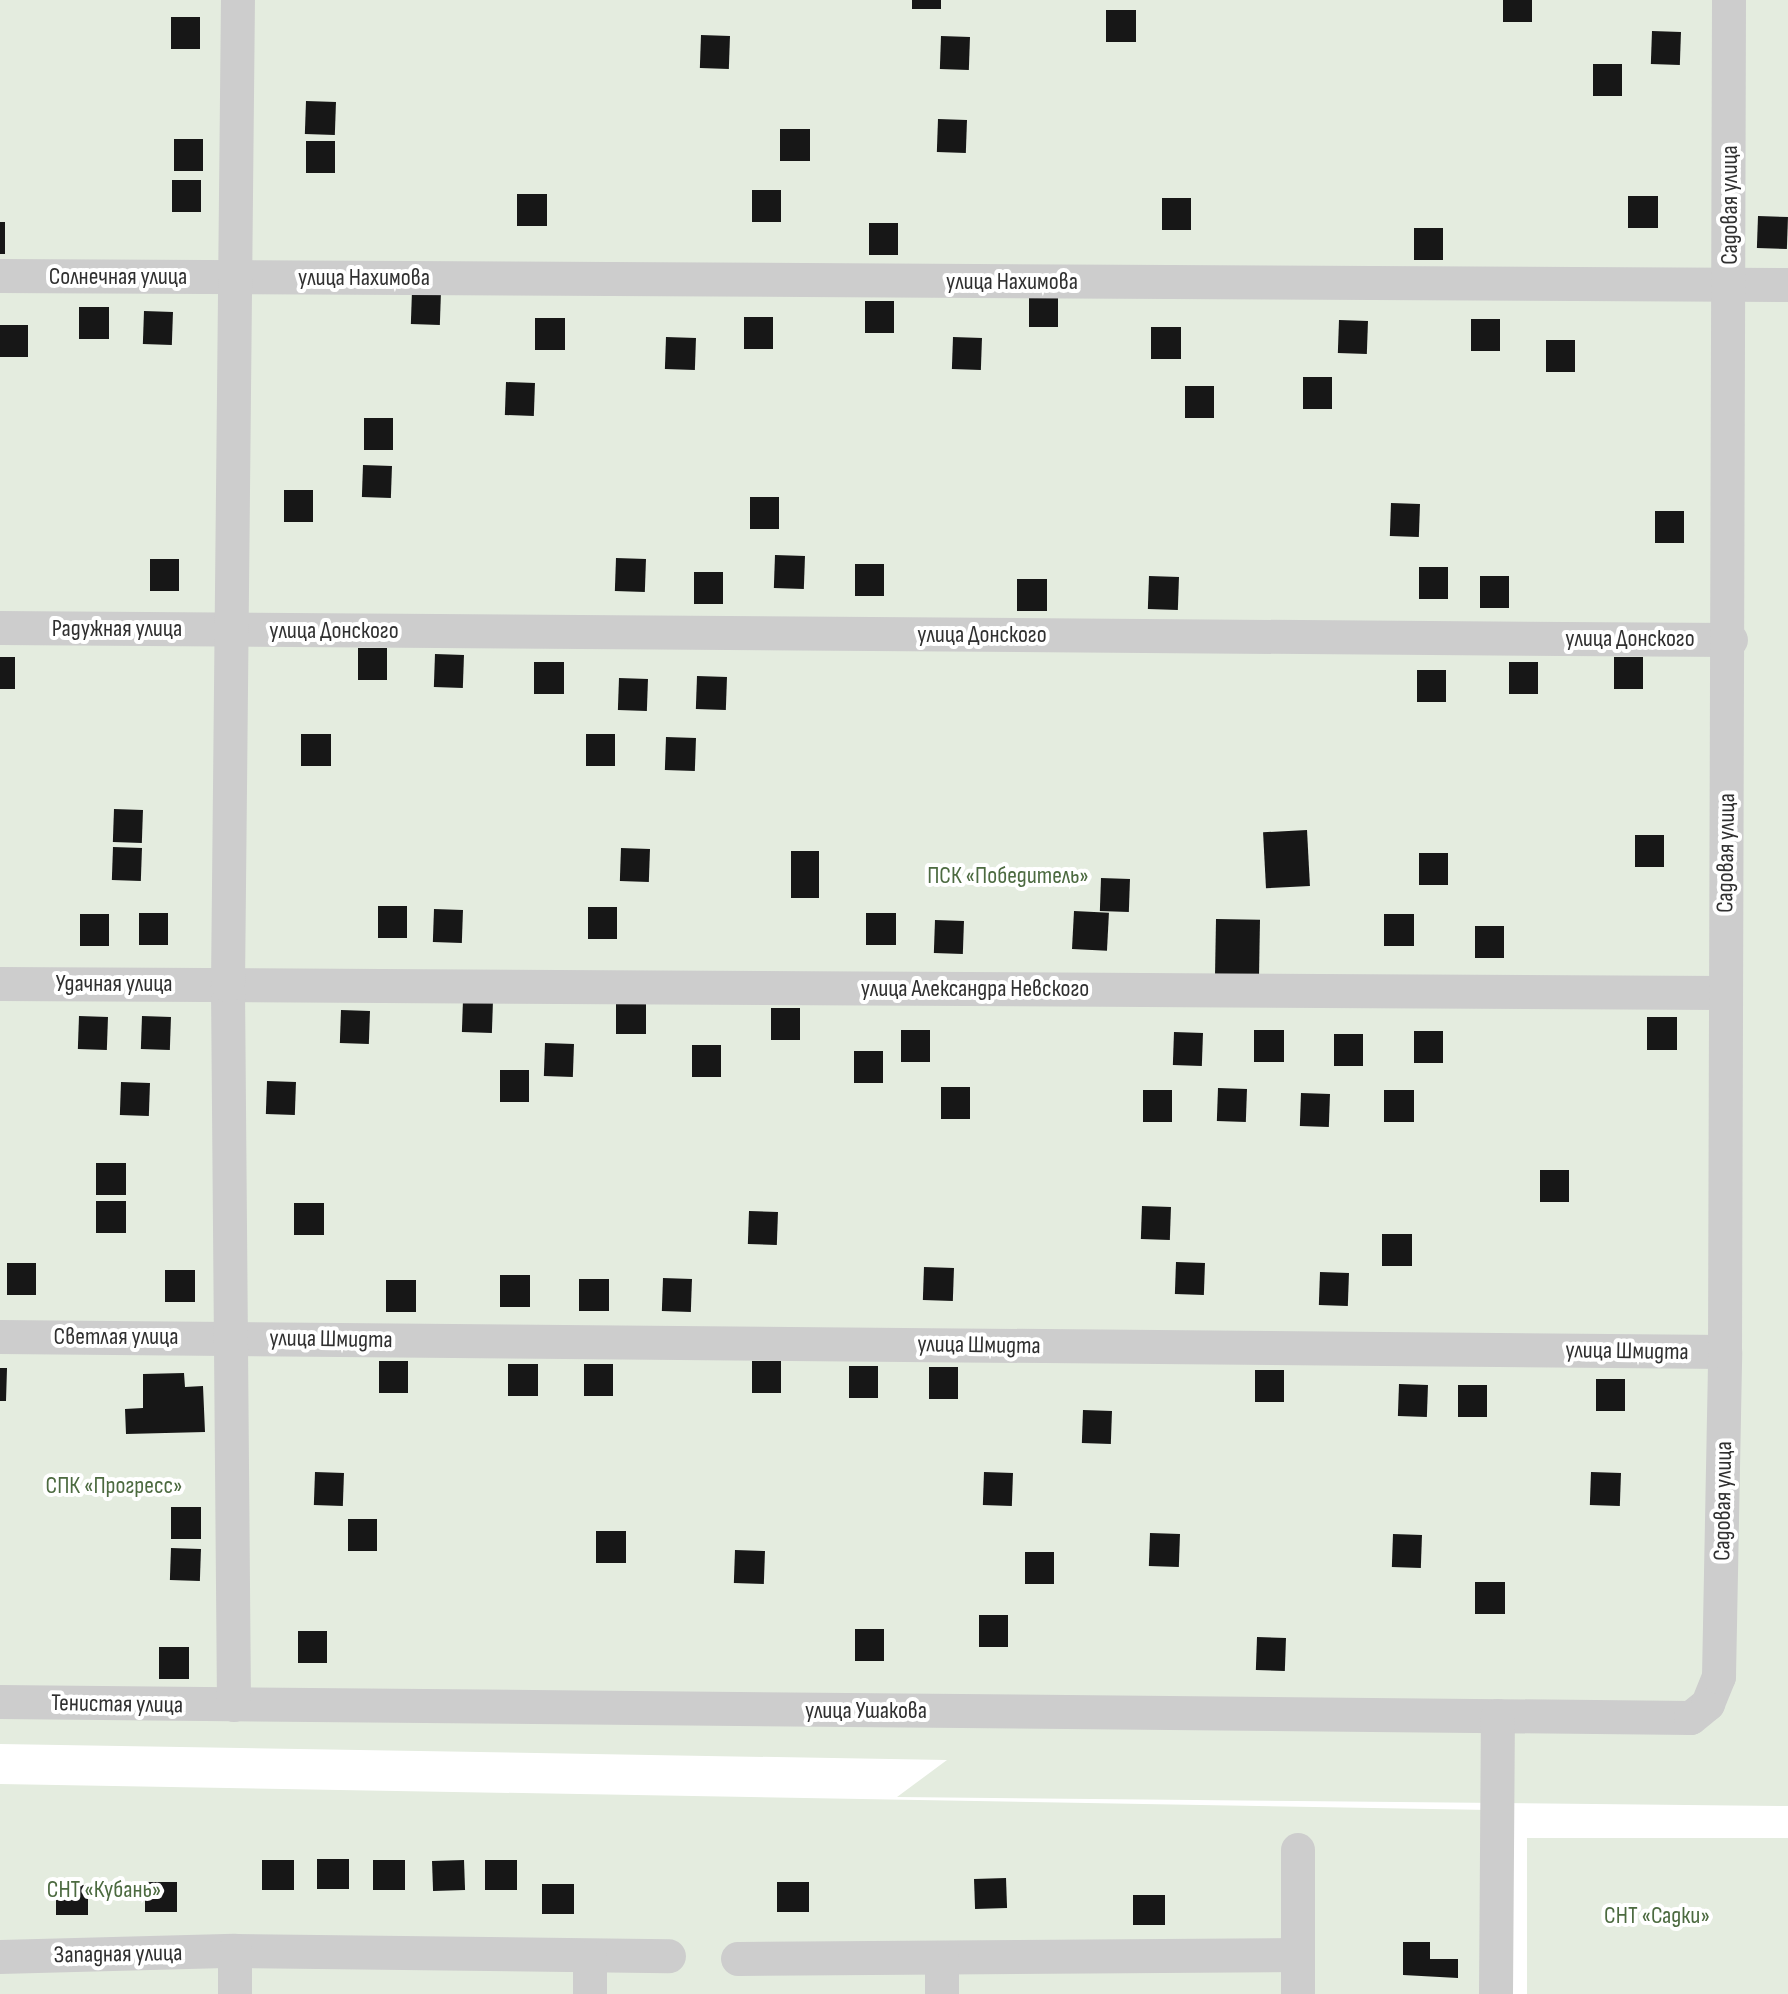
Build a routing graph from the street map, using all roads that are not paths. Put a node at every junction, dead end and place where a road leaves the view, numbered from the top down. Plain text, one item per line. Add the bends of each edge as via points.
1 (238, 0) edge
2 (1729, 0) edge
3 (0, 276) edge
4 (237, 277) junction
5 (1788, 285) edge
6 (1730, 286) junction
7 (0, 628) edge
8 (233, 630) junction
9 (1731, 640) junction
10 (0, 984) edge
11 (228, 985) junction
12 (1723, 993) junction
13 (0, 1337) edge
14 (232, 1338) junction
15 (1725, 1352) junction
16 (0, 1702) edge
17 (1708, 1704) joint
18 (234, 1705) junction
19 (1498, 1716) junction
20 (1298, 1850) dead end
21 (235, 1951) junction
22 (1298, 1955) junction
23 (669, 1956) dead end
24 (0, 1957) edge
25 (590, 1958) junction
26 (738, 1959) dead end
27 (942, 1959) junction
28 (235, 1994) edge
29 (590, 1994) edge
30 (942, 1994) edge
31 (1298, 1994) edge
32 (1496, 1994) edge

1 - 4 street
2 - 6 street, Садовая улица
3 - 4 street, Солнечная улица
4 - 6 street, улица Нахимова
4 - 8 street
5 - 6 street, улица Нахимова
6 - 9 street, Садовая улица
7 - 8 street, Радужная улица
8 - 9 street, улица Донского
8 - 11 street
9 - 12 street, Садовая улица
10 - 11 street, Удачная улица
11 - 12 street, улица Александра Невского
11 - 14 street
12 - 15 street, Садовая улица
13 - 14 street, Светлая улица
14 - 15 street, улица Шмидта
14 - 18 street
15 - 17 street, Садовая улица via 1719,1677
16 - 18 street, Тенистая улица
17 - 19 street, улица Ушакова via 1691,1718
18 - 19 street, улица Ушакова
19 - 32 street
20 - 22 street
21 - 24 street, Западная улица
21 - 25 street, Западная улица
21 - 28 street
22 - 27 street
22 - 31 street
23 - 25 street, Западная улица
25 - 29 street
26 - 27 street
27 - 30 street

